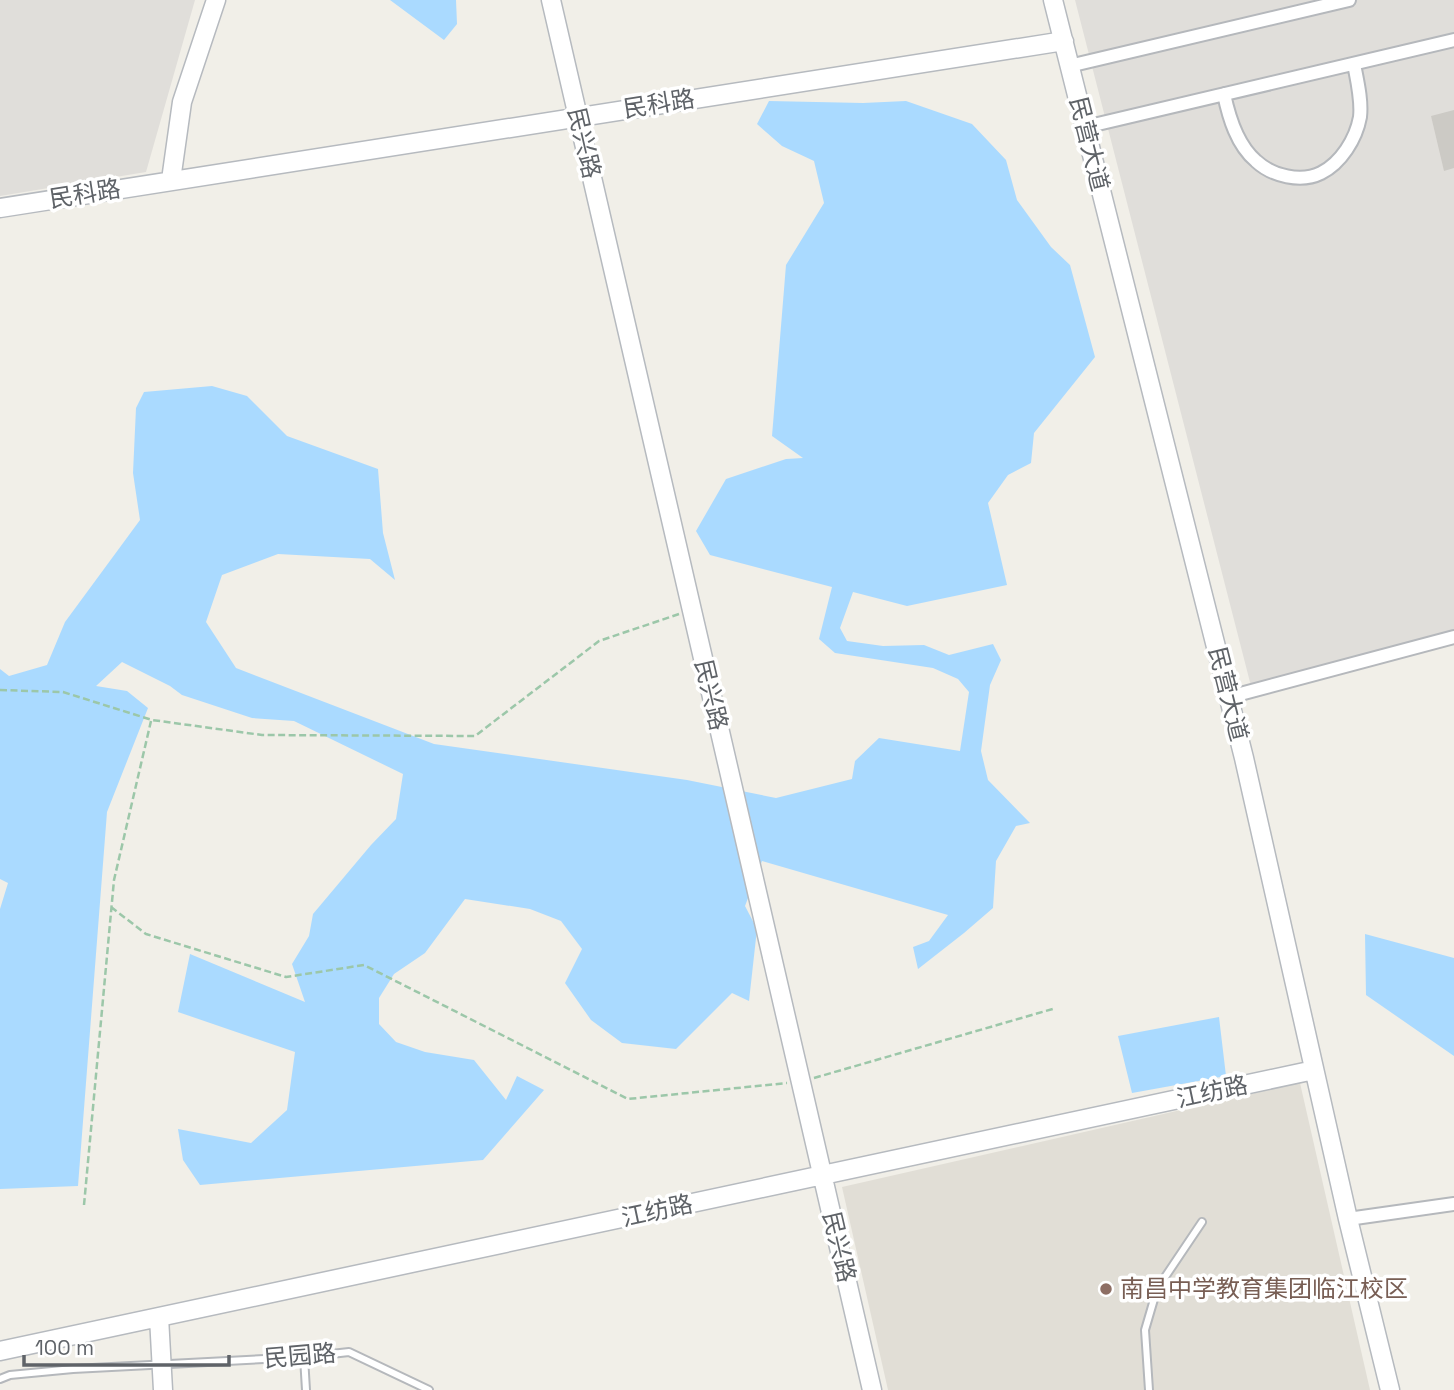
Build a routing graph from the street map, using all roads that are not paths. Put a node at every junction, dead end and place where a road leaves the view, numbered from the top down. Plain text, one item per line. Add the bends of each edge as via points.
1 (216, 0) edge
2 (551, 0) edge
3 (1054, 0) edge
4 (1349, 0) edge
5 (1454, 40) edge
6 (1064, 41) junction
7 (1354, 64) junction
8 (1069, 66) junction
9 (1224, 94) junction
10 (578, 117) junction
11 (1085, 127) junction
12 (170, 180) junction
13 (0, 208) edge
14 (1454, 637) edge
15 (1228, 697) junction
16 (1314, 1070) junction
17 (822, 1175) junction
18 (1454, 1204) edge
19 (1348, 1219) junction
20 (1202, 1222) dead end
21 (159, 1317) junction
22 (0, 1351) edge
23 (304, 1357) junction
24 (162, 1364) junction
25 (0, 1379) edge
26 (163, 1390) edge
27 (306, 1390) edge
28 (429, 1390) edge
29 (872, 1390) edge
30 (1149, 1390) edge
31 (1390, 1390) edge

1 - 12 main road via 182,102
2 - 10 main road, 民兴路
3 - 6 main road, 民营大道
4 - 8 street
5 - 7 street
6 - 8 main road, 民营大道
6 - 10 main road, 民科路
7 - 9 street
7 - 9 street via 1360,117 1351,141 1339,160 1307,177 1272,172 1255,161 1230,122
8 - 11 main road, 民营大道
9 - 11 street
10 - 12 main road, 民科路
10 - 17 main road, 民兴路
11 - 15 main road, 民营大道
12 - 13 main road, 民科路
14 - 15 street
15 - 16 main road, 民营大道
16 - 17 main road, 江纺路
16 - 19 main road, 民营大道
17 - 21 main road, 江纺路
17 - 29 main road, 民兴路
18 - 19 street
19 - 31 main road, 民营大道
20 - 30 lane via 1157,1289 1145,1330
21 - 22 main road, 江纺路
21 - 24 main road
23 - 24 lane, 民园路
23 - 27 lane
23 - 28 lane, 民园路 via 349,1352
24 - 25 lane, 民园路 via 48,1371
24 - 26 main road

